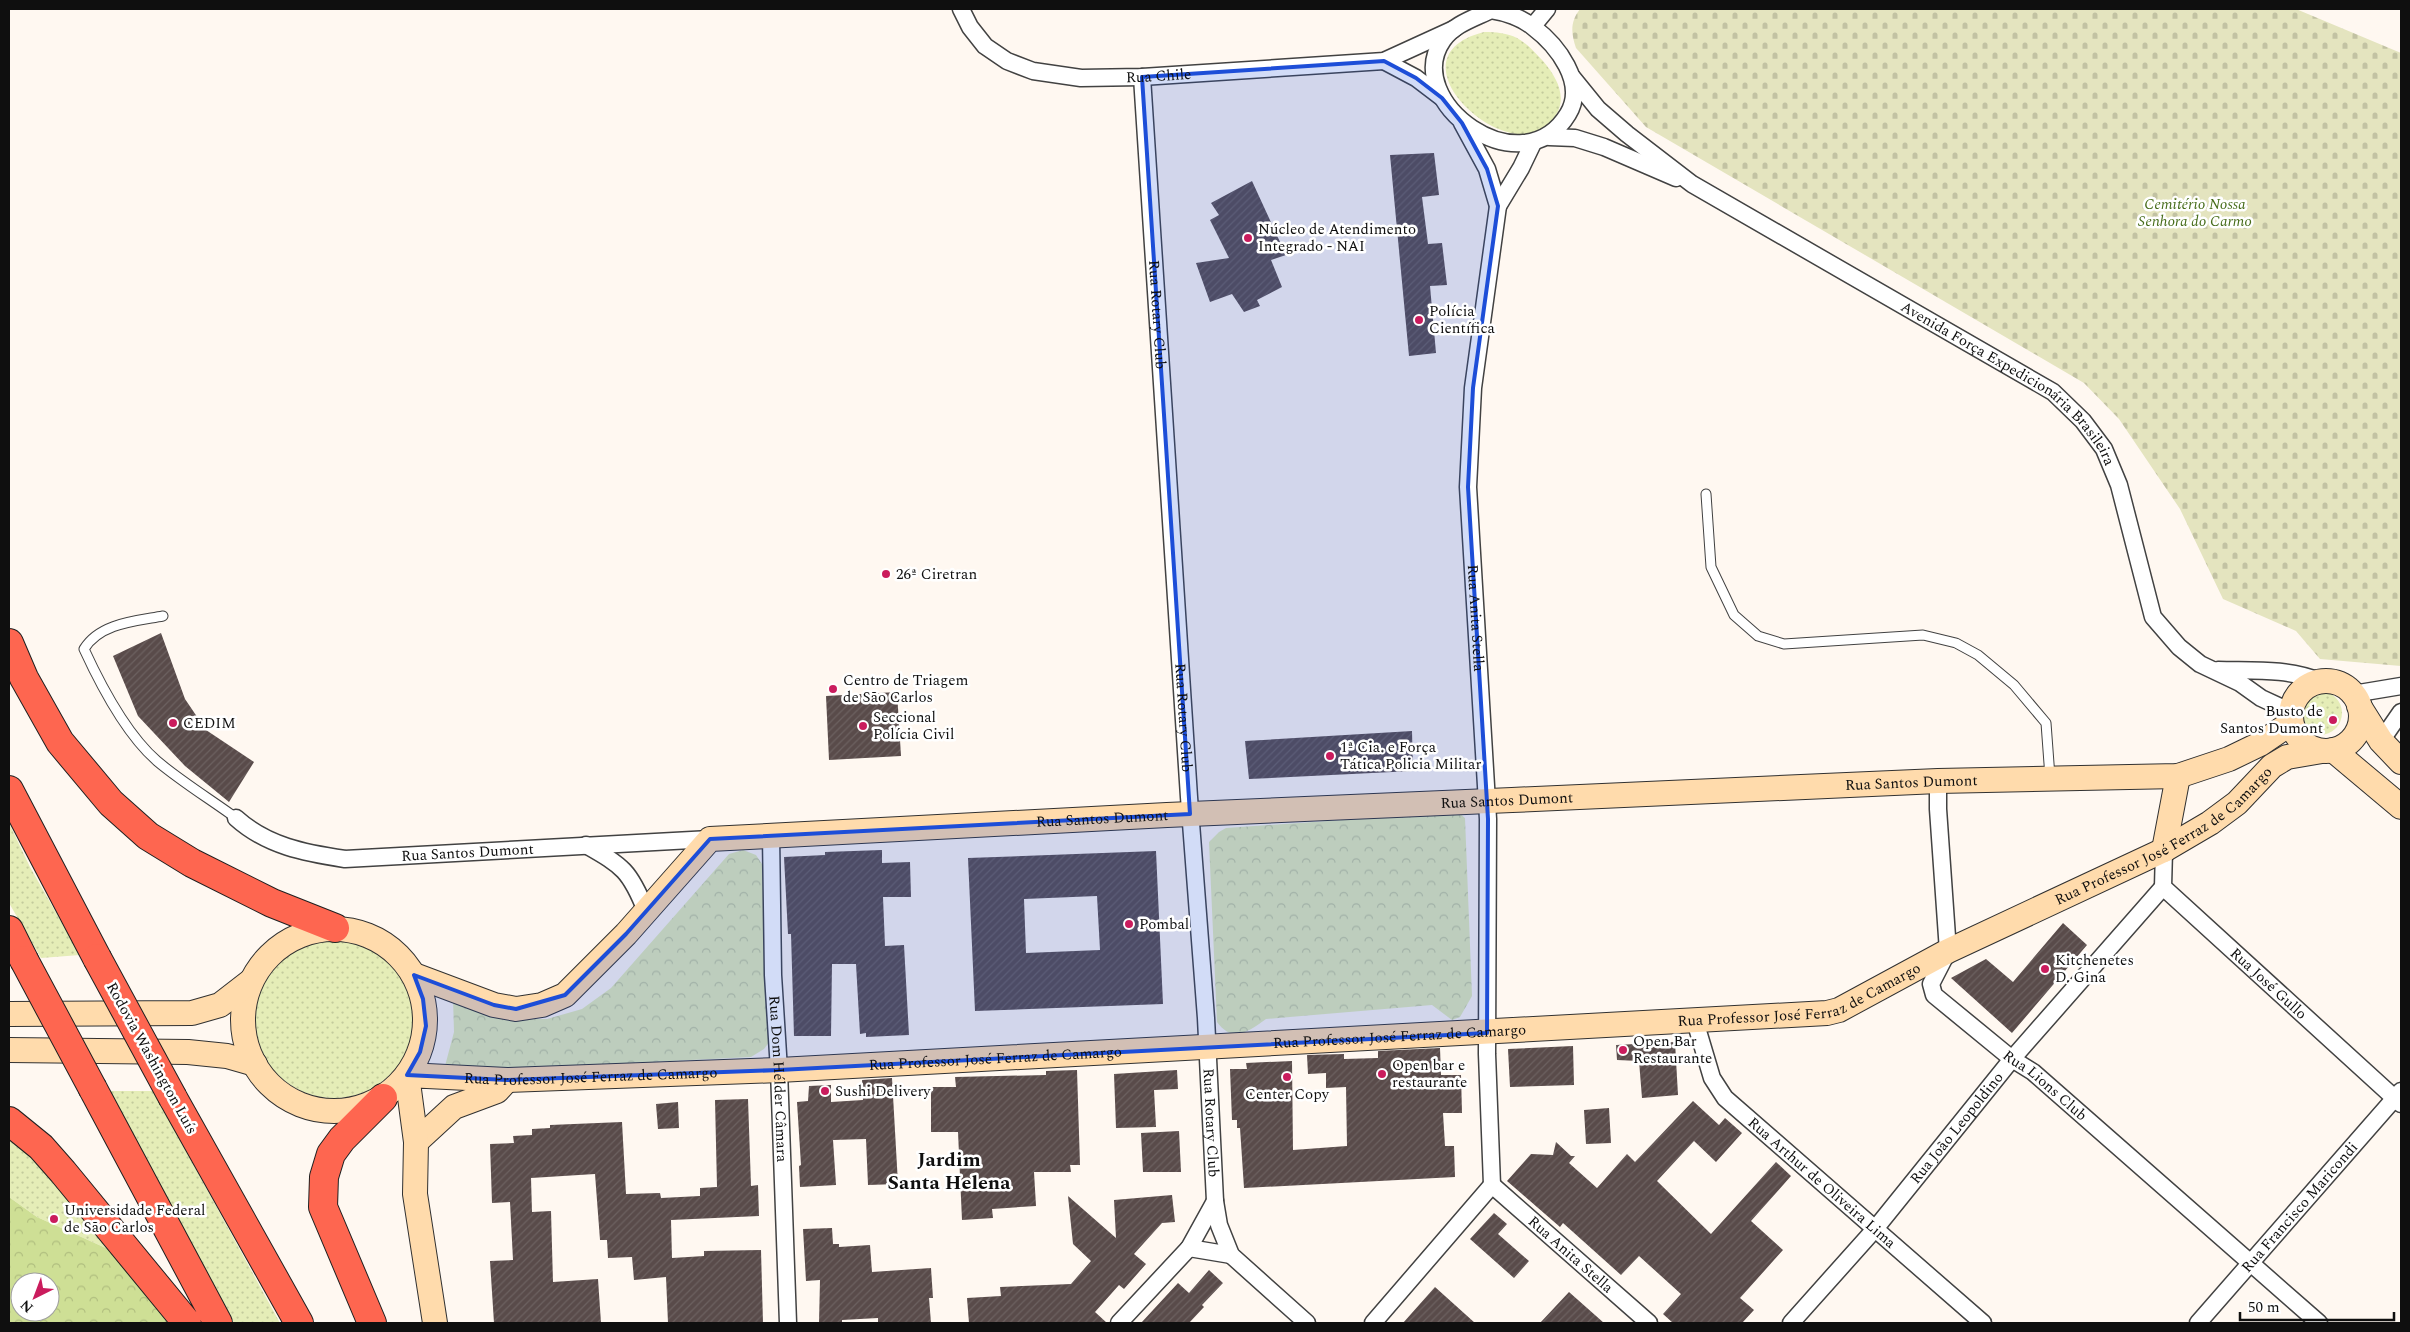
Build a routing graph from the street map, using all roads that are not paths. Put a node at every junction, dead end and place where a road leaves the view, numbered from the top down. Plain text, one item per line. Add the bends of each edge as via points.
1 (961, 9) edge
2 (1547, 9) edge
3 (1491, 10) edge
4 (1533, 26) junction
5 (1454, 29) junction
6 (1384, 61) junction
7 (1142, 77) junction
8 (1572, 77) junction
9 (1442, 98) junction
10 (1462, 122) junction
11 (1549, 137) junction
12 (1533, 143) junction
13 (1692, 184) junction
14 (1498, 206) junction
15 (1706, 494) dead end
16 (163, 616) dead end
17 (9, 643) edge
18 (2215, 670) junction
19 (2319, 681) junction
20 (2401, 686) edge
21 (2356, 700) junction
22 (2401, 712) edge
23 (2291, 718) junction
24 (2380, 741) junction
25 (2328, 751) junction
26 (2401, 762) edge
27 (2178, 776) junction
28 (2050, 779) junction
29 (1938, 781) junction
30 (9, 790) edge
31 (1487, 801) junction
32 (2401, 807) edge
33 (1190, 814) junction
34 (236, 818) joint
35 (771, 835) junction
36 (710, 839) junction
37 (586, 845) junction
38 (2164, 850) junction
39 (2163, 887) junction
40 (646, 911) junction
41 (335, 928) junction
42 (9, 930) edge
43 (1948, 951) junction
44 (414, 974) junction
45 (252, 981) junction
46 (9, 1014) edge
47 (1695, 1020) junction
48 (1487, 1033) junction
49 (1208, 1046) junction
50 (9, 1050) edge
51 (2012, 1059) junction
52 (255, 1064) junction
53 (780, 1070) junction
54 (407, 1075) junction
55 (507, 1080) junction
56 (383, 1098) junction
57 (2399, 1098) edge
58 (9, 1121) edge
59 (416, 1142) junction
60 (1492, 1185) junction
61 (1215, 1201) junction
62 (1875, 1230) junction
63 (1189, 1248) junction
64 (1231, 1255) junction
65 (2250, 1262) junction
66 (187, 1323) edge
67 (218, 1323) edge
68 (299, 1323) edge
69 (372, 1323) edge
70 (435, 1323) edge
71 (788, 1323) edge
72 (1118, 1323) edge
73 (1307, 1323) edge
74 (1373, 1323) edge
75 (1649, 1323) edge
76 (1790, 1323) edge
77 (1983, 1323) edge
78 (2198, 1323) edge
79 (2319, 1323) edge

1 - 7 street, Rua Chile via 985,46 1007,61 1033,71 1081,78
2 - 4 street
3 - 4 street
3 - 5 street
4 - 8 street via 1560,56
5 - 6 street
5 - 9 street via 1437,52 1434,68
6 - 7 street, Rua Chile
6 - 9 street via 1416,78
7 - 33 street, Rua Rotary Club
8 - 11 street via 1574,94 1570,110 1562,125
8 - 13 street, Avenida Força Expedicionária Brasileira via 1598,109
9 - 10 street
10 - 12 street via 1512,144
10 - 14 street via 1487,169
11 - 12 street
11 - 13 street, Avenida Força Expedicionária Brasileira via 1575,138 1604,147
12 - 14 street
13 - 18 street, Avenida Força Expedicionária Brasileira via 2053,392 2083,421 2104,449 2119,485 2153,617 2179,647 2200,664
14 - 31 street, Rua Anita Stella via 1473,388 1468,488
15 - 28 lane via 1711,567 1734,615 1758,636 1784,644 1923,635 1956,643 1978,655 2014,685 2046,723
16 - 34 lane via 122,623 92,637 84,649 103,690 156,761
17 - 41 highway via 24,678 60,742 111,802 148,836 246,891
18 - 19 street, Avenida Força Expedicionária Brasileira via 2303,674
18 - 23 street, Avenida Força Expedicionária Brasileira
19 - 21 street via 2336,682
19 - 23 street via 2306,686 2299,694
20 - 21 street
21 - 24 street
21 - 25 street via 2361,718 2358,729 2344,746
22 - 24 street
23 - 25 street via 2295,734 2302,742 2311,748
23 - 27 street, Rua Santos Dumont via 2260,744 2230,759
24 - 26 street
25 - 32 street
25 - 38 street, Rua Professor José Ferraz de Camargo via 2287,757 2272,766 2237,803
27 - 28 street, Rua Santos Dumont
27 - 38 street
28 - 29 street, Rua Santos Dumont
29 - 31 street, Rua Santos Dumont
29 - 43 street
30 - 68 highway, Rodovia Washington Luís, bridge via 173,1098
31 - 33 street, Rua Santos Dumont
31 - 48 street, Rua Anita Stella
33 - 35 street, Rua Santos Dumont
33 - 49 street, Rua Rotary Club
34 - 37 street, Rua Santos Dumont via 251,831 279,845 309,854 345,859
35 - 36 street, Rua Santos Dumont
35 - 53 street, Rua Dom Hélder Câmara via 773,975
36 - 37 street, Rua Santos Dumont
36 - 40 street
37 - 40 street via 622,866 638,890
38 - 39 street
38 - 43 street, Rua Professor José Ferraz de Camargo
39 - 51 street, Rua João Leopoldino
39 - 57 street, Rua José Gullo
40 - 44 street via 565,995 542,1005 516,1009 494,1005
41 - 44 street via 359,932 380,941
41 - 45 street via 310,932 286,942 266,959
42 - 67 highway, bridge
43 - 47 street, Rua Professor José Ferraz de Camargo via 1827,1014
43 - 51 street, Rua Lions Club via 1931,984 1934,995
44 - 54 street via 424,999 426,1026 420,1052
45 - 46 street via 220,1006 192,1013
45 - 52 street via 243,1008 244,1037
47 - 48 street, Rua Professor José Ferraz de Camargo
47 - 62 street, Rua Arthur de Oliveira Lima via 1712,1078 1725,1098
48 - 49 street, Rua Professor José Ferraz de Camargo
48 - 60 street, Rua Anita Stella
49 - 53 street, Rua Professor José Ferraz de Camargo
49 - 61 street, Rua Rotary Club
50 - 52 street via 188,1052 227,1056
51 - 62 street, Rua João Leopoldino
51 - 65 street, Rua Lions Club via 2033,1072
52 - 56 street via 273,1087 298,1104 326,1111 356,1109
53 - 55 street, Rua Professor José Ferraz de Camargo
53 - 71 street, Rua Dom Hélder Câmara
54 - 55 street, Rua Professor José Ferraz de Camargo
54 - 56 street
54 - 59 street
55 - 59 street via 497,1092 454,1107
56 - 69 highway via 342,1139 331,1154 324,1177 323,1207
57 - 65 street, Rua Francisco Maricondi
58 - 66 highway via 41,1147
59 - 70 street via 415,1194
60 - 74 street
60 - 75 street, Rua Anita Stella
61 - 63 street
61 - 64 street, Rua Rotary Club via 1219,1225
62 - 76 street, Rua João Leopoldino
62 - 77 street, Rua Arthur de Oliveira Lima
63 - 64 street
63 - 72 street
64 - 73 street, Rua Rotary Club
65 - 78 street, Rua Francisco Maricondi
65 - 79 street, Rua Lions Club

